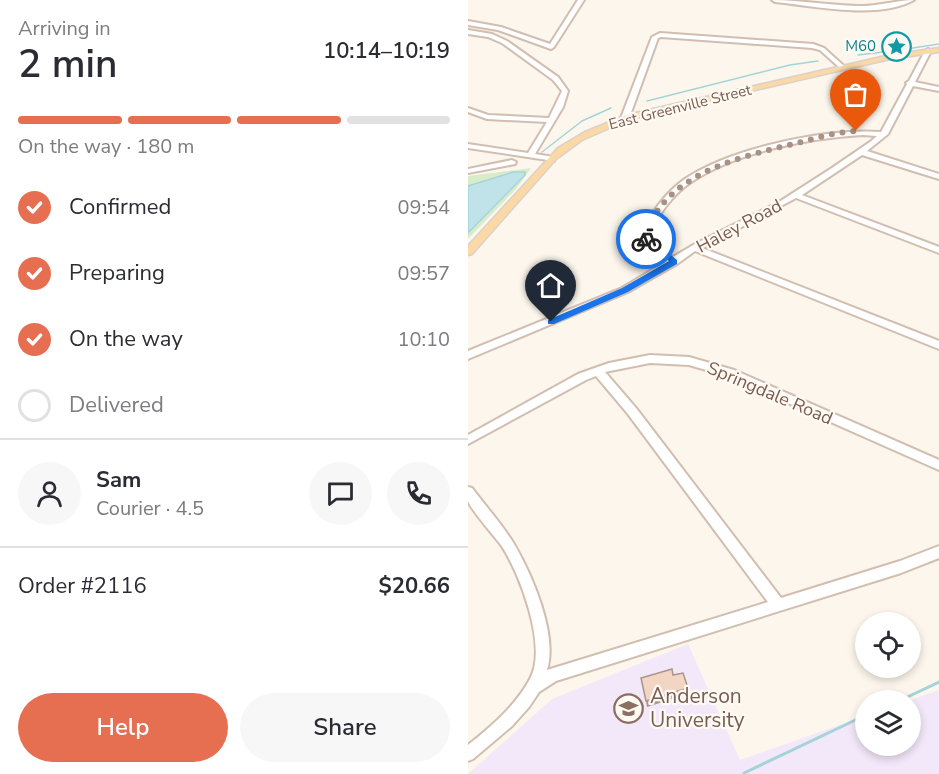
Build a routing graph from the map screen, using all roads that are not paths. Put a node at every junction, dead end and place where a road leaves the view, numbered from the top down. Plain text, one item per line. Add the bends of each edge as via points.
1 (581, 0) edge
2 (775, 0) edge
3 (912, 0) edge
4 (468, 22) edge
5 (468, 32) edge
6 (939, 50) edge
7 (928, 51) junction
8 (842, 67) junction
9 (909, 84) junction
10 (939, 89) edge
11 (468, 110) edge
12 (625, 118) junction
13 (551, 120) junction
14 (883, 134) junction
15 (468, 146) edge
16 (861, 152) junction
17 (531, 156) junction
18 (551, 159) junction
19 (512, 162) dead end
20 (468, 171) edge
21 (939, 177) edge
22 (795, 195) junction
23 (695, 248) junction
24 (939, 250) edge
25 (468, 252) edge
26 (675, 262) junction
27 (939, 345) edge
28 (468, 355) edge
29 (598, 371) junction
30 (468, 440) edge
31 (939, 465) edge
32 (468, 492) edge
33 (939, 552) edge
34 (778, 605) junction
35 (532, 688) junction
36 (469, 749) edge

1 - 4 street via 554,46
2 - 3 street via 874,7
5 - 13 street via 511,44 562,84 565,90
6 - 7 main road, East Greenville Street
7 - 8 main road, East Greenville Street
7 - 9 street, Haley Road
8 - 12 main road, East Greenville Street
8 - 12 street via 813,46 660,35 649,51
9 - 10 street
9 - 14 street, Haley Road
11 - 13 street via 487,117
12 - 18 main road, East Greenville Street via 568,143
13 - 17 street
14 - 16 street, Haley Road
14 - 26 street via 844,131 751,154 689,180 647,227 644,237
15 - 17 street
16 - 21 street
16 - 22 street, Haley Road
17 - 18 street
18 - 25 main road, East Greenville Street
19 - 20 street
22 - 23 street, Haley Road
22 - 24 street
23 - 26 street, Haley Road
23 - 27 street
26 - 28 street, Haley Road via 592,306
29 - 30 street, Springdale Road
29 - 31 street, Springdale Road via 650,359 689,361 730,373
29 - 34 street
32 - 35 street via 507,545 537,617 544,653
33 - 34 street
34 - 35 street via 553,675
35 - 36 street via 495,734

